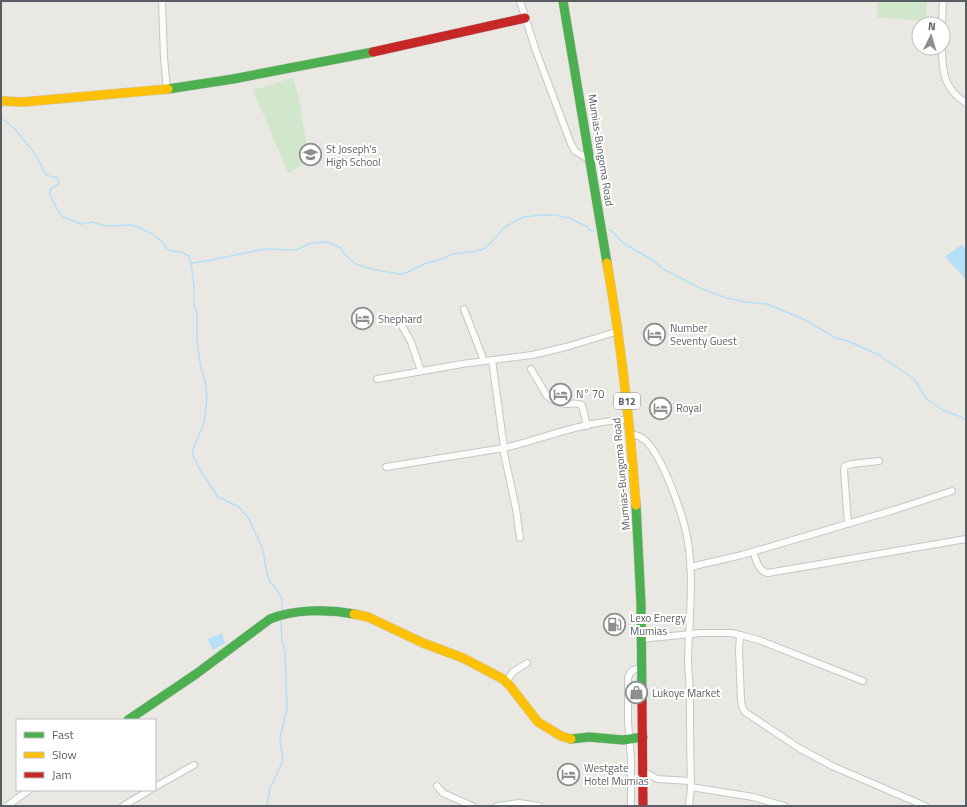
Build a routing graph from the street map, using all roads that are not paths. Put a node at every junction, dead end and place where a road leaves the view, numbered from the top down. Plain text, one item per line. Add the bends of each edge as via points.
1 (162, 1) edge
2 (520, 1) edge
3 (563, 1) edge
4 (943, 1) edge
5 (942, 16) edge
6 (525, 18) junction
7 (942, 56) edge
8 (168, 89) junction
9 (1, 101) edge
10 (966, 103) edge
11 (590, 160) junction
12 (464, 309) dead end
13 (401, 324) dead end
14 (618, 331) junction
15 (492, 360) junction
16 (484, 361) junction
17 (531, 370) dead end
18 (421, 371) junction
19 (377, 379) dead end
20 (629, 420) junction
21 (587, 426) junction
22 (631, 435) junction
23 (504, 448) junction
24 (879, 461) dead end
25 (386, 467) dead end
26 (952, 491) dead end
27 (848, 524) junction
28 (520, 538) dead end
29 (966, 539) edge
30 (753, 552) junction
31 (690, 567) junction
32 (689, 635) junction
33 (740, 635) junction
34 (641, 639) junction
35 (527, 663) dead end
36 (642, 668) junction
37 (863, 681) dead end
38 (506, 682) junction
39 (642, 707) junction
40 (627, 708) junction
41 (129, 719) edge
42 (643, 742) junction
43 (630, 743) junction
44 (194, 765) dead end
45 (631, 767) junction
46 (643, 769) junction
47 (631, 784) junction
48 (691, 784) junction
49 (643, 785) junction
50 (156, 786) edge
51 (437, 786) dead end
52 (28, 791) edge
53 (148, 791) edge
54 (7, 806) edge
55 (123, 806) edge
56 (472, 806) edge
57 (497, 806) edge
58 (540, 806) edge
59 (631, 806) edge
60 (643, 806) edge
61 (689, 806) edge
62 (784, 806) edge
63 (925, 806) edge

1 - 8 street
2 - 6 street
3 - 11 main road, Mumias-Bungoma Road / B12
4 - 5 street
6 - 8 main road via 333,61
6 - 11 street via 571,144 575,150
7 - 10 street via 944,76 953,93
8 - 9 main road via 39,101
11 - 14 main road, Mumias-Bungoma Road / B12
12 - 16 street
13 - 18 street
14 - 15 street via 560,349
14 - 20 main road, Mumias-Bungoma Road / B12
15 - 16 street
15 - 23 street
16 - 18 street
17 - 21 street via 551,399 561,404 582,405
18 - 19 street
20 - 21 street
20 - 22 main road, Mumias-Bungoma Road / B12
21 - 23 street
22 - 31 street via 644,439 663,467 688,541
22 - 34 main road, Mumias-Bungoma Road / B12 via 638,530
23 - 25 street
23 - 28 street
24 - 27 street via 849,464 845,467
26 - 27 street
27 - 30 street
29 - 30 street via 768,573 761,570
30 - 31 street
31 - 32 street
32 - 33 street
32 - 34 street
32 - 48 street
33 - 37 street
33 - 63 street via 741,700 745,712 799,748 832,766
34 - 36 main road, Mumias-Bungoma Road / B12
35 - 38 street via 513,672
36 - 39 main road, Mumias-Bungoma Road / B12
36 - 40 street via 629,673
38 - 41 main road via 463,658 423,643 368,617 348,613 302,612 277,615 270,619
38 - 43 main road via 538,722 561,736 570,739 588,737
39 - 40 street
39 - 42 main road, Mumias-Bungoma Road / B12
40 - 43 street
42 - 43 main road
42 - 46 main road, Mumias-Bungoma Road / B12
43 - 45 street
44 - 50 street
45 - 46 street
45 - 47 street
46 - 48 street via 657,779
46 - 49 main road, Mumias-Bungoma Road / B12
47 - 49 street
47 - 59 street
48 - 61 street
48 - 62 street via 711,791 739,794
49 - 60 main road, Mumias-Bungoma Road / B12
51 - 56 street via 443,793
52 - 54 street
53 - 55 street
57 - 58 street via 519,803
59 - 60 street

